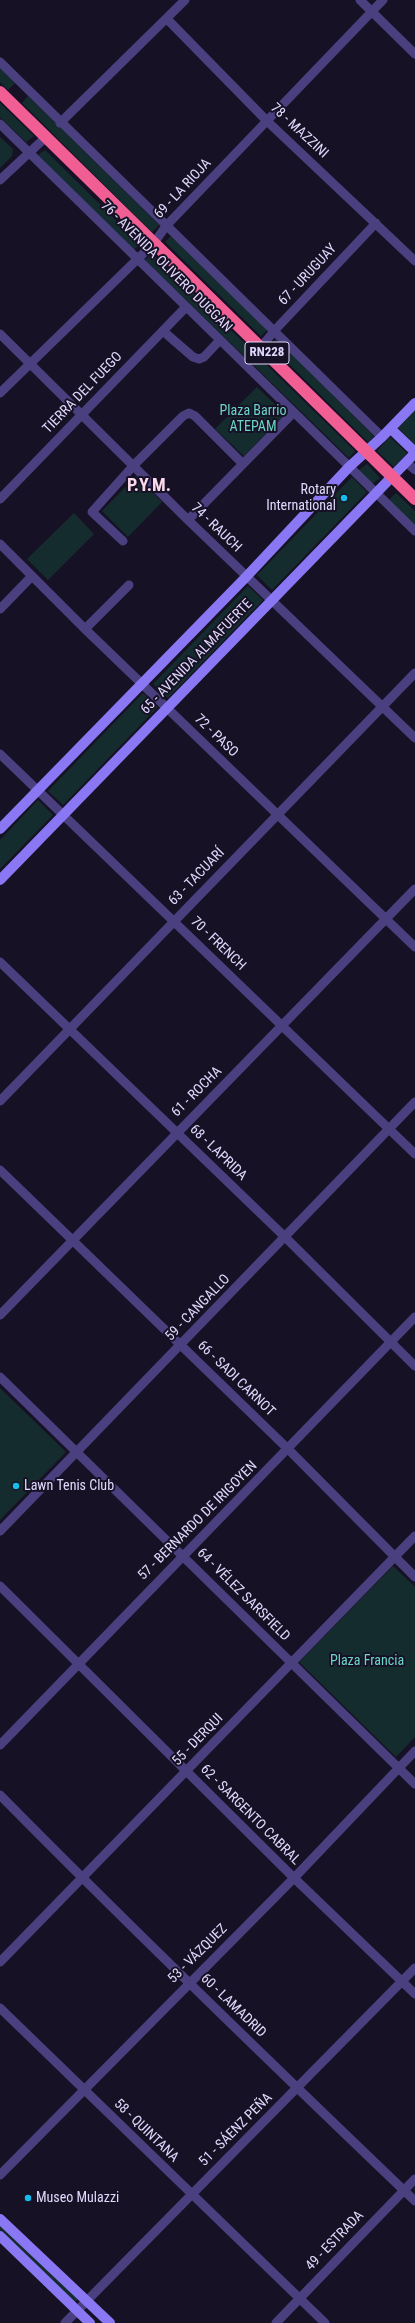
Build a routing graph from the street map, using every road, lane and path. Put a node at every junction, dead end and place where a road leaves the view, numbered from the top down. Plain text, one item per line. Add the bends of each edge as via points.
1 (185, 0) edge
2 (360, 0) edge
3 (383, 0) edge
4 (371, 11) junction
5 (167, 19) junction
6 (415, 54) edge
7 (0, 62) edge
8 (0, 92) edge
9 (267, 121) junction
10 (60, 123) junction
11 (0, 124) edge
12 (46, 137) junction
13 (29, 152) junction
14 (0, 180) edge
15 (376, 223) junction
16 (166, 226) junction
17 (154, 243) junction
18 (137, 259) junction
19 (415, 261) edge
20 (186, 307) junction
21 (275, 330) junction
22 (163, 331) junction
23 (0, 334) edge
24 (220, 340) junction
25 (261, 347) junction
26 (29, 363) junction
27 (0, 393) edge
28 (415, 403) edge
29 (293, 413) junction
30 (82, 414) junction
31 (391, 428) junction
32 (382, 437) junction
33 (367, 452) junction
34 (415, 453) edge
35 (406, 462) junction
36 (243, 464) junction
37 (134, 465) junction
38 (349, 467) junction
39 (415, 470) edge
40 (391, 477) junction
41 (375, 493) junction
42 (0, 499) edge
43 (415, 499) edge
44 (188, 520) junction
45 (415, 531) edge
46 (123, 541) dead end
47 (0, 544) edge
48 (32, 576) junction
49 (246, 577) junction
50 (129, 585) dead end
51 (272, 600) junction
52 (0, 609) edge
53 (85, 630) junction
54 (415, 673) edge
55 (143, 684) junction
56 (382, 707) junction
57 (166, 708) junction
58 (415, 738) edge
59 (0, 754) edge
60 (37, 791) junction
61 (64, 814) junction
62 (277, 815) junction
63 (0, 829) edge
64 (0, 880) edge
65 (415, 888) edge
66 (386, 918) junction
67 (174, 921) junction
68 (415, 947) edge
69 (0, 962) edge
70 (282, 1026) junction
71 (70, 1030) junction
72 (0, 1101) edge
73 (415, 1102) edge
74 (389, 1129) junction
75 (177, 1132) junction
76 (415, 1154) edge
77 (0, 1170) edge
78 (285, 1236) junction
79 (72, 1242) junction
80 (0, 1315) edge
81 (415, 1317) edge
82 (391, 1342) junction
83 (182, 1345) junction
84 (415, 1366) edge
85 (0, 1377) edge
86 (288, 1449) junction
87 (77, 1451) junction
88 (0, 1532) edge
89 (415, 1536) edge
90 (183, 1555) junction
91 (395, 1557) junction
92 (415, 1577) edge
93 (0, 1586) edge
94 (78, 1663) junction
95 (290, 1663) junction
96 (0, 1745) edge
97 (415, 1751) edge
98 (399, 1768) junction
99 (187, 1772) junction
100 (415, 1784) edge
101 (0, 1795) edge
102 (294, 1878) junction
103 (83, 1879) junction
104 (0, 1962) edge
105 (415, 1968) edge
106 (402, 1982) junction
107 (189, 1983) junction
108 (415, 1994) edge
109 (0, 2008) edge
110 (297, 2088) junction
111 (83, 2089) junction
112 (0, 2175) edge
113 (415, 2179) edge
114 (404, 2190) junction
115 (192, 2195) junction
116 (415, 2200) edge
117 (0, 2218) edge
118 (0, 2236) edge
119 (300, 2299) junction
120 (87, 2301) junction
121 (78, 2311) junction
122 (65, 2323) edge
123 (90, 2323) edge
124 (110, 2323) edge
125 (276, 2323) edge
126 (324, 2323) edge

1 - 5 street
2 - 4 street
3 - 4 street, 69 - LA RIOJA
4 - 6 street
4 - 9 street, 69 - LA RIOJA
5 - 9 street, 78 - MAZZINI
5 - 10 street
7 - 10 street, 76 - AVENIDA OLIVERO DUGGAN
8 - 12 highway, 76 - AVENIDA OLIVERO DUGGAN / RN228
9 - 15 street, 78 - MAZZINI
9 - 16 street, 69 - LA RIOJA
10 - 16 street, 76 - AVENIDA OLIVERO DUGGAN
11 - 13 street, 76 - AVENIDA OLIVERO DUGGAN
12 - 13 street
12 - 17 highway, 76 - AVENIDA OLIVERO DUGGAN / RN228
13 - 14 street
13 - 18 street, 76 - AVENIDA OLIVERO DUGGAN
15 - 19 street, 78 - MAZZINI
15 - 21 street, 67 - URUGUAY
16 - 17 street, 69 - LA RIOJA
16 - 21 street, 76 - AVENIDA OLIVERO DUGGAN
17 - 18 street, 69 - LA RIOJA
17 - 25 highway, 76 - AVENIDA OLIVERO DUGGAN / RN228
18 - 20 street, 76 - AVENIDA OLIVERO DUGGAN
18 - 26 street, 69 - LA RIOJA
20 - 22 street, TIERRA DEL FUEGO
20 - 24 street, 76 - AVENIDA OLIVERO DUGGAN
21 - 25 street, 67 - URUGUAY
21 - 32 street, 76 - AVENIDA OLIVERO DUGGAN
22 - 24 street via 198,359 204,357
22 - 30 street, TIERRA DEL FUEGO
23 - 26 street, 74 - RAUCH
24 - 29 street, 76 - AVENIDA OLIVERO DUGGAN
25 - 33 highway, 76 - AVENIDA OLIVERO DUGGAN / RN228
26 - 27 street, 69 - LA RIOJA
26 - 30 street, 74 - RAUCH
28 - 31 main road, 65 - AVENIDA ALMAFUERTE
29 - 36 street
29 - 38 street, 76 - AVENIDA OLIVERO DUGGAN
30 - 37 street, 74 - RAUCH
30 - 42 street, TIERRA DEL FUEGO
31 - 32 main road, 65 - AVENIDA ALMAFUERTE
31 - 34 main road
32 - 33 main road, 65 - AVENIDA ALMAFUERTE
33 - 38 main road, 65 - AVENIDA ALMAFUERTE
33 - 40 highway, 76 - AVENIDA OLIVERO DUGGAN / RN228
34 - 35 main road, 65 - AVENIDA ALMAFUERTE
35 - 39 street
35 - 40 main road, 65 - AVENIDA ALMAFUERTE
36 - 37 street via 189,413
36 - 44 street
37 - 44 street, 74 - RAUCH
37 - 46 street via 92,512
38 - 41 street, 76 - AVENIDA OLIVERO DUGGAN
38 - 49 main road, 65 - AVENIDA ALMAFUERTE
40 - 41 main road, 65 - AVENIDA ALMAFUERTE
40 - 43 highway, 76 - AVENIDA OLIVERO DUGGAN / RN228
41 - 45 street, 76 - AVENIDA OLIVERO DUGGAN
41 - 51 main road, 65 - AVENIDA ALMAFUERTE
44 - 49 street, 74 - RAUCH
47 - 48 street, 72 - PASO
48 - 52 street
48 - 53 street, 72 - PASO
49 - 51 street, 74 - RAUCH
49 - 55 main road, 65 - AVENIDA ALMAFUERTE
50 - 53 street
51 - 56 street, 74 - RAUCH
51 - 57 main road, 65 - AVENIDA ALMAFUERTE
53 - 55 street, 72 - PASO
54 - 56 street, 63 - TACUARÍ
55 - 57 street, 72 - PASO
55 - 60 main road, 65 - AVENIDA ALMAFUERTE
56 - 58 street, 74 - RAUCH
56 - 62 street, 63 - TACUARÍ
57 - 61 main road, 65 - AVENIDA ALMAFUERTE
57 - 62 street, 72 - PASO
59 - 60 street, 70 - FRENCH
60 - 61 street, 70 - FRENCH
60 - 63 main road, 65 - AVENIDA ALMAFUERTE
61 - 64 main road, 65 - AVENIDA ALMAFUERTE
61 - 67 street, 70 - FRENCH
62 - 66 street, 72 - PASO
62 - 67 street, 63 - TACUARÍ
65 - 66 street, 61 - ROCHA
66 - 68 street, 72 - PASO
66 - 70 street, 61 - ROCHA
67 - 70 street, 70 - FRENCH
67 - 71 street, 63 - TACUARÍ
69 - 71 street, 68 - LAPRIDA
70 - 74 street, 70 - FRENCH
70 - 75 street, 61 - ROCHA
71 - 72 street, 63 - TACUARÍ
71 - 75 street, 68 - LAPRIDA
73 - 74 street, 59 - CANGALLO
74 - 76 street, 70 - FRENCH
74 - 78 street, 59 - CANGALLO
75 - 78 street, 68 - LAPRIDA
75 - 79 street, 61 - ROCHA
77 - 79 street, 66 - SADI CARNOT
78 - 82 street, 68 - LAPRIDA
78 - 83 street, 59 - CANGALLO
79 - 80 street, 61 - ROCHA
79 - 83 street, 66 - SADI CARNOT
81 - 82 street, 57 - BERNARDO DE IRIGOYEN
82 - 84 street, 68 - LAPRIDA
82 - 86 street, 57 - BERNARDO DE IRIGOYEN
83 - 86 street, 66 - SADI CARNOT
83 - 87 street, 59 - CANGALLO
85 - 87 street, 64 - VÉLEZ SARSFIELD
86 - 90 street, 57 - BERNARDO DE IRIGOYEN
86 - 91 street, 66 - SADI CARNOT
87 - 88 street, 59 - CANGALLO
87 - 90 street, 64 - VÉLEZ SARSFIELD
89 - 91 street, 55 - DERQUI
90 - 94 street, 57 - BERNARDO DE IRIGOYEN
90 - 95 street, 64 - VÉLEZ SARSFIELD
91 - 92 street, 66 - SADI CARNOT
91 - 95 street, 55 - DERQUI
93 - 94 street, 62 - SARGENTO CABRAL
94 - 96 street, 57 - BERNARDO DE IRIGOYEN
94 - 99 street, 62 - SARGENTO CABRAL
95 - 98 street, 64 - VÉLEZ SARSFIELD
95 - 99 street, 55 - DERQUI
97 - 98 street, 53 - VÁZQUEZ
98 - 100 street, 64 - VÉLEZ SARSFIELD
98 - 102 street, 53 - VÁZQUEZ
99 - 102 street, 62 - SARGENTO CABRAL
99 - 103 street, 55 - DERQUI
101 - 103 street, 60 - LAMADRID
102 - 106 street, 62 - SARGENTO CABRAL
102 - 107 street, 53 - VÁZQUEZ
103 - 104 street, 55 - DERQUI
103 - 107 street, 60 - LAMADRID
105 - 106 street, 51 - SÁENZ PEÑA
106 - 108 street, 62 - SARGENTO CABRAL
106 - 110 street, 51 - SÁENZ PEÑA
107 - 110 street, 60 - LAMADRID
107 - 111 street, 53 - VÁZQUEZ
109 - 111 street, 58 - QUINTANA
110 - 114 street, 60 - LAMADRID
110 - 115 street, 51 - SÁENZ PEÑA
111 - 112 street, 53 - VÁZQUEZ
111 - 115 street, 58 - QUINTANA
113 - 114 street, 49 - ESTRADA
114 - 116 street, 60 - LAMADRID
114 - 119 street, 49 - ESTRADA
115 - 119 street, 58 - QUINTANA
115 - 120 street, 51 - SÁENZ PEÑA
117 - 120 main road
118 - 121 main road
119 - 125 street, 49 - ESTRADA
119 - 126 street, 58 - QUINTANA
120 - 121 street, 51 - SÁENZ PEÑA
120 - 124 main road
121 - 122 street, 51 - SÁENZ PEÑA
121 - 123 main road

